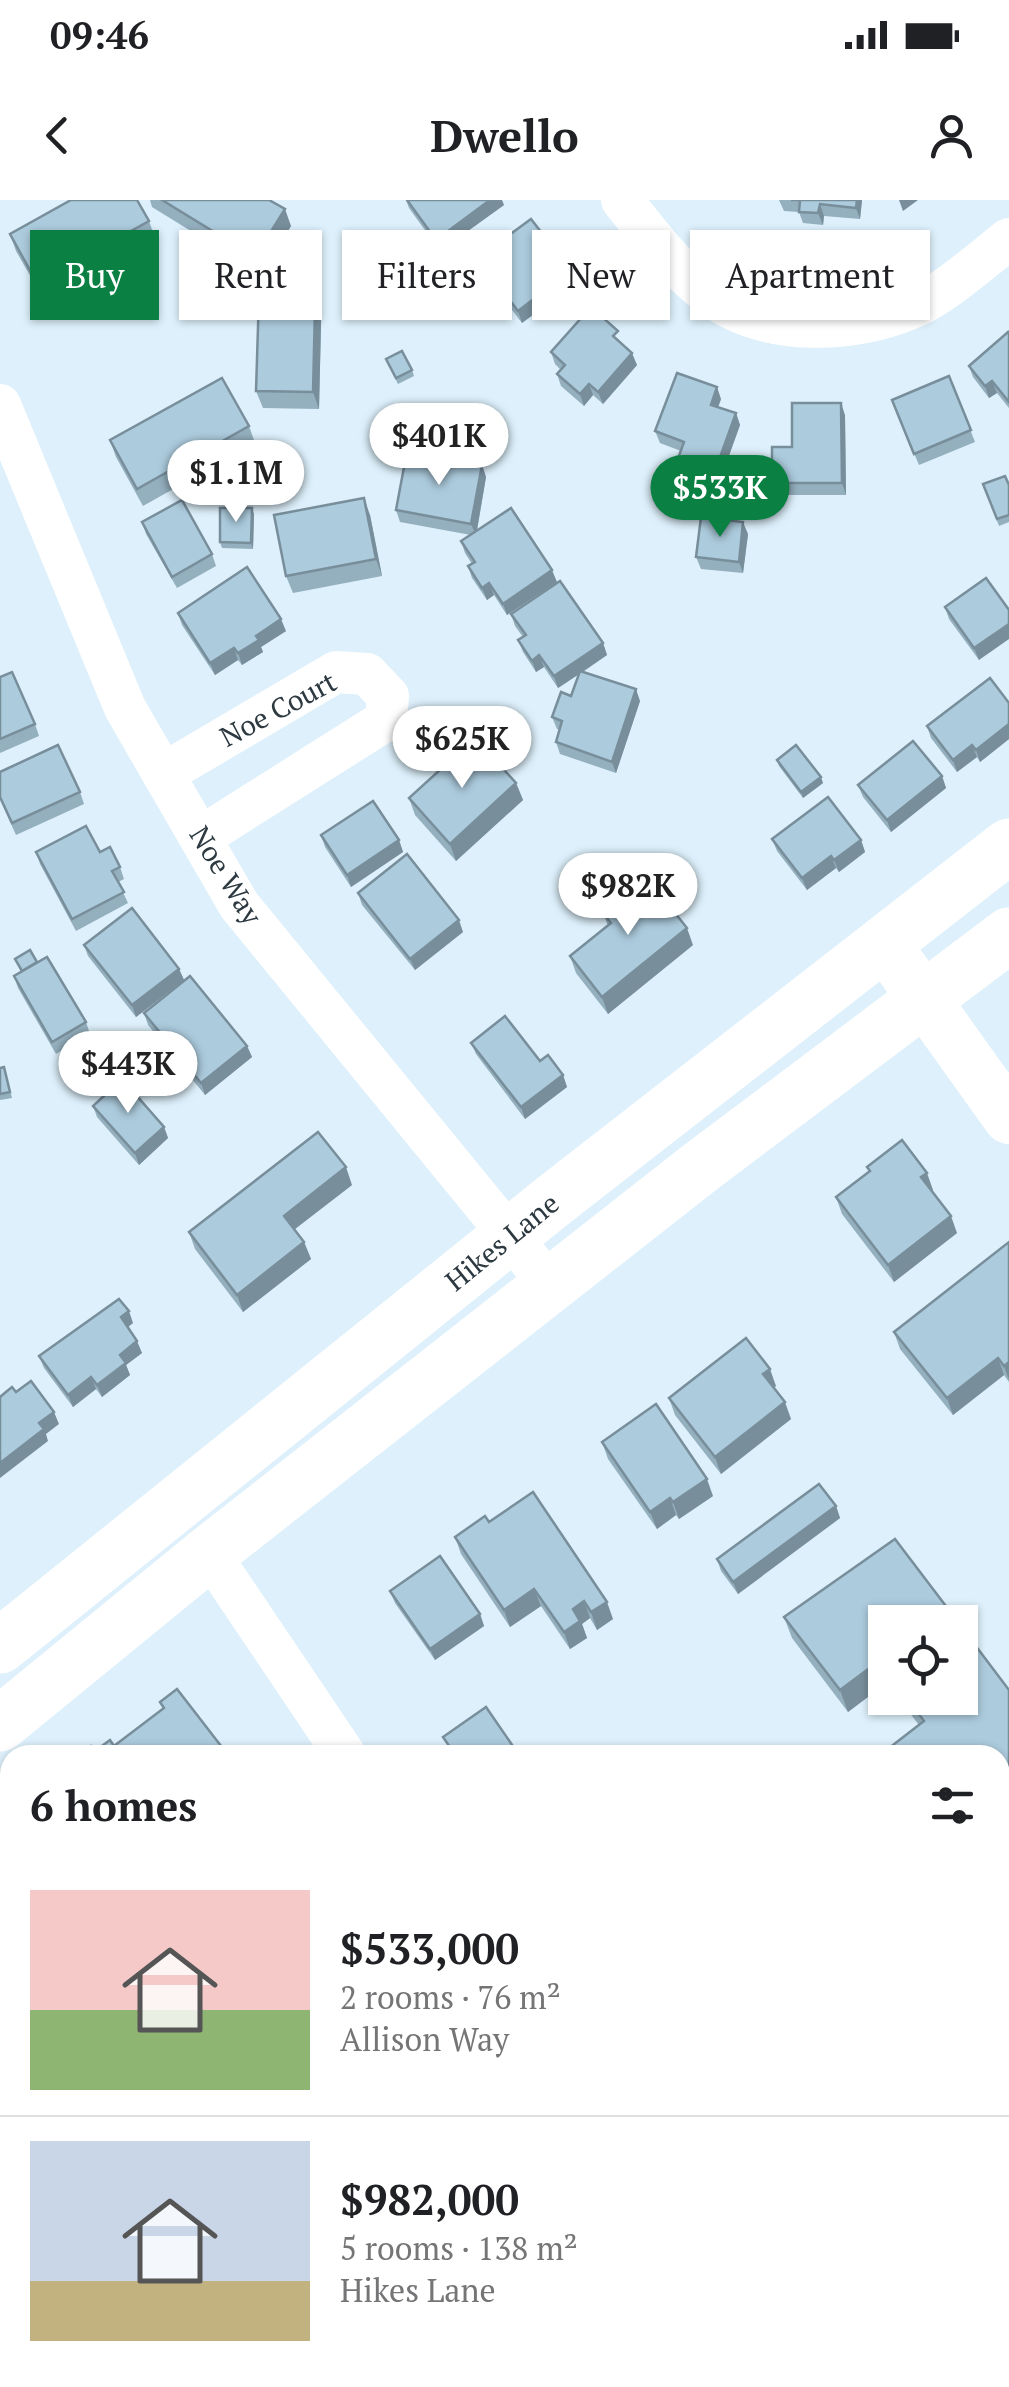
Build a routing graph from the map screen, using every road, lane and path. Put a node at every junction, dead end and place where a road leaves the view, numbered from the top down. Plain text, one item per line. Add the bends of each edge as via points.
1 (622, 200) edge
2 (1009, 239) edge
3 (0, 405) edge
4 (163, 774) junction
5 (200, 837) junction
6 (1009, 846) edge
7 (1009, 934) edge
8 (884, 943) junction
9 (926, 999) junction
10 (1009, 1118) edge
11 (510, 1235) junction
12 (550, 1285) junction
13 (209, 1553) junction
14 (0, 1646) edge
15 (0, 1724) edge
16 (338, 1745) edge

1 - 2 street via 667,257 712,297 792,325 852,326 894,315 919,305
3 - 4 street, Noe Way via 124,708
4 - 5 street, Noe Way
4 - 5 street, Noe Court via 336,672 367,674 388,696 386,720
5 - 11 street, Noe Way via 239,904
6 - 8 main road, Hikes Lane
7 - 9 main road
8 - 9 street
8 - 11 main road, Hikes Lane
9 - 10 street
9 - 12 main road
11 - 12 street, Noe Way
11 - 14 main road, Hikes Lane
12 - 13 main road
13 - 15 main road
13 - 16 street

